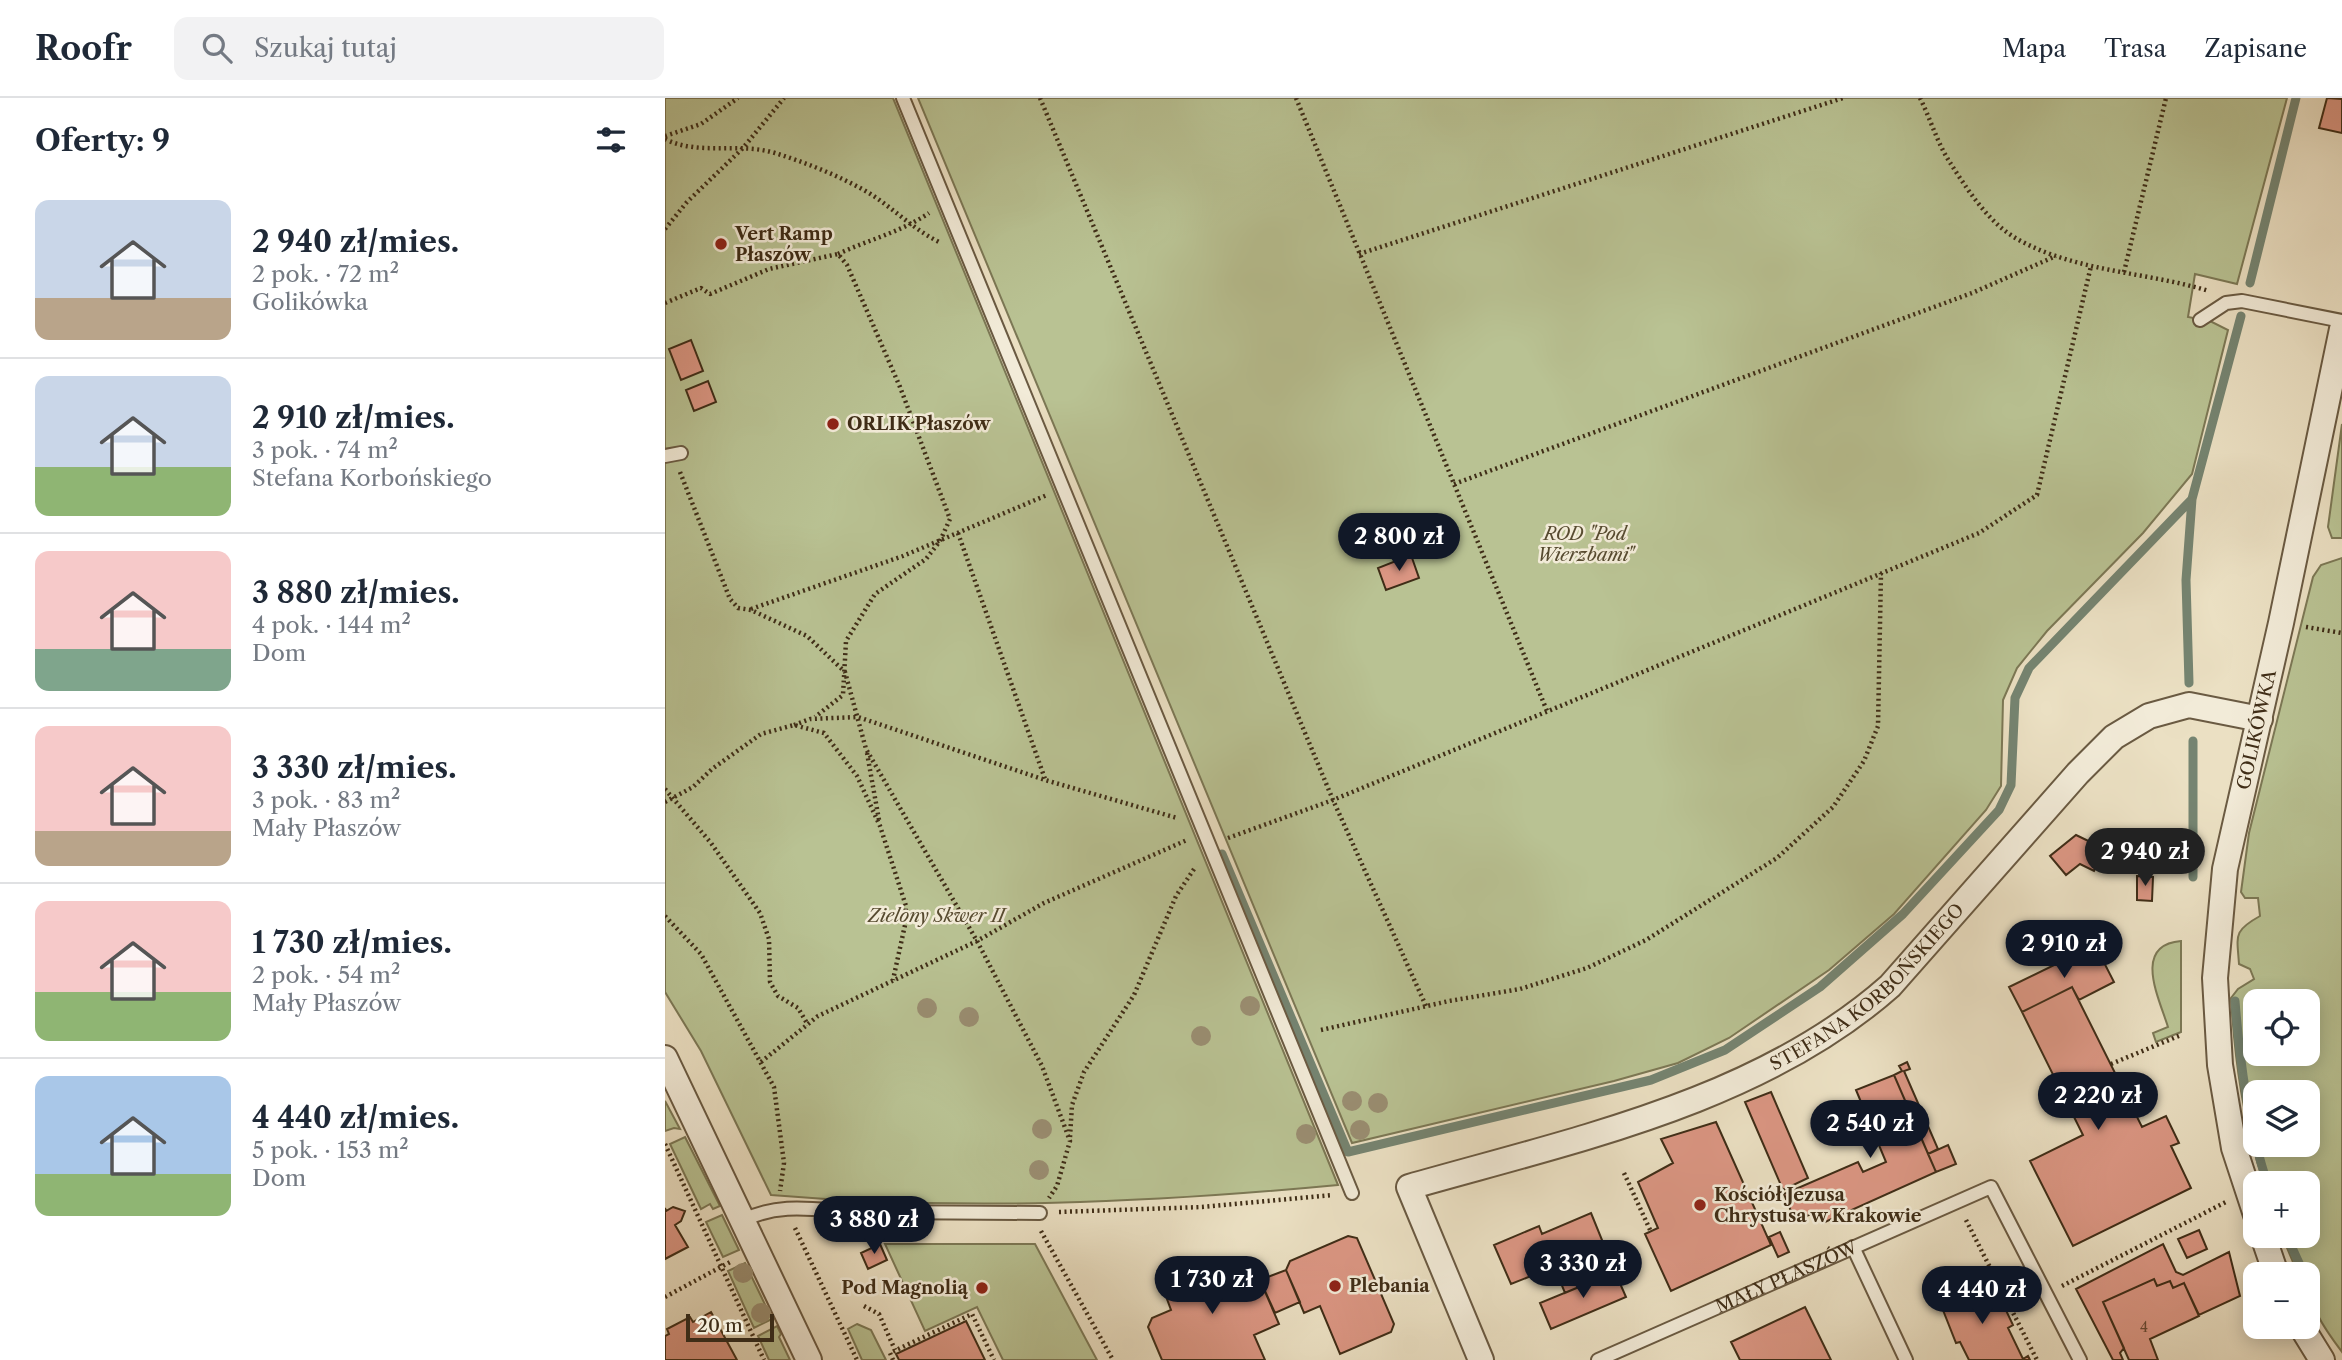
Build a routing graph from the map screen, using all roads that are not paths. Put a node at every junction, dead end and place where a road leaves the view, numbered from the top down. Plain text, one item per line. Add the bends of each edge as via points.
1 (903, 98) edge
2 (2200, 320) dead end
3 (2342, 321) edge
4 (2342, 329) edge
5 (2260, 719) junction
6 (665, 1058) edge
7 (2243, 1175) edge
8 (1352, 1193) road end
9 (1040, 1213) road end
10 (744, 1220) junction
11 (1853, 1247) junction
12 (2309, 1339) edge
13 (809, 1360) edge
14 (1481, 1360) edge
15 (1598, 1360) edge
16 (1906, 1360) edge
17 (2080, 1360) edge
18 (2322, 1360) edge

1 - 8 lane
2 - 3 lane via 2226,303 2242,301
4 - 5 street, GOLIKÓWKA
5 - 7 street, GOLIKÓWKA via 2225,869 2215,978 2220,1065
5 - 14 street, STEFANA KORBOŃSKIEGO via 2189,705 2149,716 2114,737 1889,986 1855,1016 1792,1055 1651,1118 1409,1187
6 - 10 street
9 - 10 lane via 838,1212 785,1207
10 - 13 street
11 - 15 lane, MAŁY PŁASZÓW
11 - 16 lane
11 - 17 lane, MAŁY PŁASZÓW via 1991,1187
12 - 18 street

